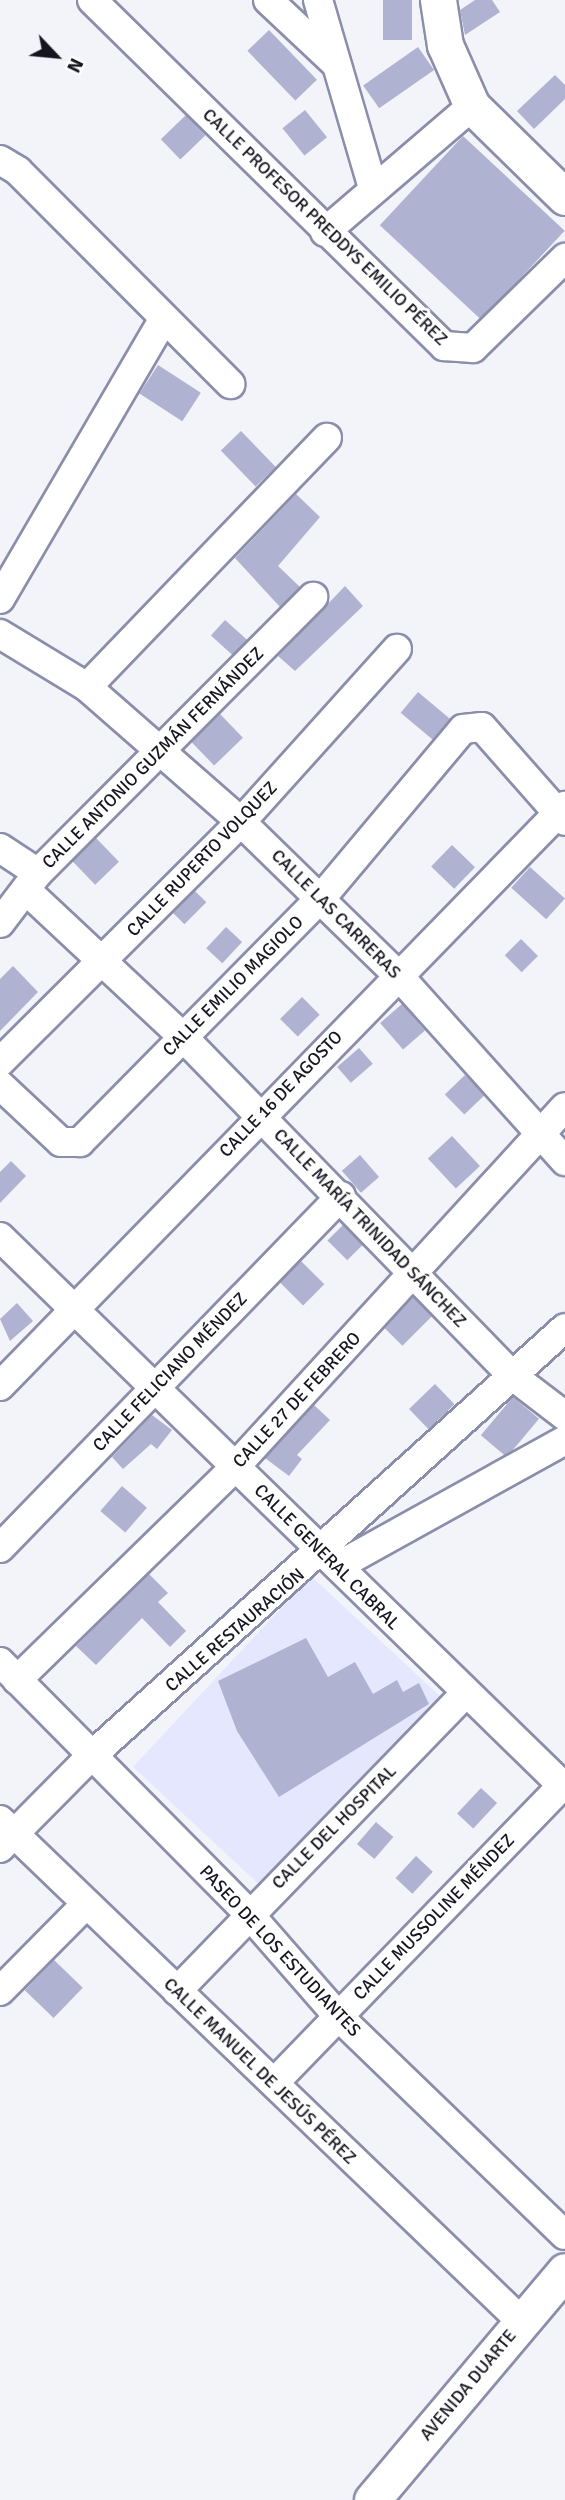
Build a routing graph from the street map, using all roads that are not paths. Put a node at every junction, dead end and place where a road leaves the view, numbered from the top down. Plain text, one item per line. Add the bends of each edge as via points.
1 (268, 0) edge
2 (318, 0) edge
3 (438, 0) edge
4 (109, 6) edge
5 (335, 62) junction
6 (472, 106) junction
7 (0, 160) edge
8 (373, 188) junction
9 (565, 197) edge
10 (326, 232) junction
11 (565, 258) edge
12 (164, 318) junction
13 (230, 384) dead end
14 (327, 438) dead end
15 (313, 597) dead end
16 (0, 599) edge
17 (0, 634) edge
18 (397, 649) dead end
19 (87, 687) junction
20 (161, 751) junction
21 (563, 814) edge
22 (241, 822) junction
23 (0, 848) edge
24 (33, 882) junction
25 (322, 897) junction
26 (0, 923) edge
27 (101, 961) junction
28 (398, 975) junction
29 (182, 1036) junction
30 (0, 1062) edge
31 (0, 1085) edge
32 (565, 1108) edge
33 (261, 1114) junction
34 (540, 1133) junction
35 (565, 1161) edge
36 (341, 1196) junction
37 (0, 1237) edge
38 (415, 1272) junction
39 (76, 1307) junction
40 (565, 1328) edge
41 (514, 1377) junction
42 (0, 1386) edge
43 (153, 1388) junction
44 (565, 1416) edge
45 (565, 1440) edge
46 (235, 1467) junction
47 (0, 1548) edge
48 (330, 1559) junction
49 (8, 1671) edge
50 (464, 1695) junction
51 (89, 1758) junction
52 (564, 1785) edge
53 (5, 1834) edge
54 (86, 1904) junction
55 (249, 1914) junction
56 (0, 1991) edge
57 (177, 1991) junction
58 (338, 2016) junction
59 (274, 2083) junction
60 (565, 2235) edge
61 (565, 2271) edge
62 (521, 2321) junction
63 (372, 2500) edge

1 - 5 street
2 - 5 street
3 - 6 main road via 445,46
4 - 10 street, CALLE PROFESOR PREDDYS EMILIO PÉREZ
5 - 8 street
6 - 8 street
6 - 9 main road
7 - 12 street
8 - 10 street
10 - 11 street, CALLE PROFESOR PREDDYS EMILIO PÉREZ via 444,346 460,350 474,348
12 - 13 street
12 - 16 street
14 - 19 street
15 - 20 street, CALLE ANTONIO GUZMÁN FERNÁNDEZ
17 - 19 street, CALLE LAS CARRERAS
18 - 22 street, CALLE RUPERTO VOLQUEZ
19 - 20 street, CALLE LAS CARRERAS
20 - 22 street, CALLE LAS CARRERAS
20 - 24 street, CALLE ANTONIO GUZMÁN FERNÁNDEZ
21 - 25 street, CALLE EMILIO MAGIOLO via 482,727 472,726
21 - 28 street, CALLE 16 DE AGOSTO
22 - 25 street, CALLE LAS CARRERAS
22 - 27 street, CALLE RUPERTO VOLQUEZ
23 - 24 street, CALLE MARÍA TRINIDAD SÁNCHEZ
24 - 26 street, CALLE ANTONIO GUZMÁN FERNÁNDEZ
24 - 27 street, CALLE MARÍA TRINIDAD SÁNCHEZ
25 - 28 street, CALLE LAS CARRERAS
25 - 29 street, CALLE EMILIO MAGIOLO
27 - 29 street, CALLE MARÍA TRINIDAD SÁNCHEZ
27 - 30 street, CALLE RUPERTO VOLQUEZ
28 - 33 street, CALLE 16 DE AGOSTO
28 - 34 street, CALLE LAS CARRERAS
29 - 31 street, CALLE EMILIO MAGIOLO via 71,1145
29 - 33 street, CALLE MARÍA TRINIDAD SÁNCHEZ
32 - 34 street, CALLE 27 DE FEBRERO
33 - 36 street, CALLE MARÍA TRINIDAD SÁNCHEZ
33 - 39 street, CALLE 16 DE AGOSTO
34 - 35 street, CALLE LAS CARRERAS
34 - 38 street, CALLE 27 DE FEBRERO
36 - 38 street, CALLE MARÍA TRINIDAD SÁNCHEZ
36 - 43 street, CALLE FELICIANO MÉNDEZ
37 - 39 street, CALLE GENERAL CABRAL
38 - 41 street, CALLE MARÍA TRINIDAD SÁNCHEZ
38 - 46 street, CALLE 27 DE FEBRERO
39 - 42 street, CALLE 16 DE AGOSTO
39 - 43 street, CALLE GENERAL CABRAL
40 - 41 street, CALLE RESTAURACIÓN
41 - 44 street, CALLE MARÍA TRINIDAD SÁNCHEZ
41 - 48 street, CALLE RESTAURACIÓN
43 - 46 street, CALLE GENERAL CABRAL
43 - 47 street, CALLE FELICIANO MÉNDEZ
45 - 48 street
46 - 48 street, CALLE GENERAL CABRAL
46 - 49 street, CALLE 27 DE FEBRERO
48 - 50 street, CALLE GENERAL CABRAL
48 - 51 street, CALLE RESTAURACIÓN
49 - 51 street, PASEO DE LOS ESTUDIANTES
50 - 52 street, CALLE GENERAL CABRAL
50 - 55 street, CALLE DEL HOSPITAL
51 - 53 street, CALLE RESTAURACIÓN
51 - 55 street, PASEO DE LOS ESTUDIANTES
52 - 58 street, CALLE MUSSOLINE MÉNDEZ
53 - 54 street, CALLE MANUEL DE JESÚS PÉREZ
54 - 56 street
54 - 57 street, CALLE MANUEL DE JESÚS PÉREZ
55 - 57 street, CALLE DEL HOSPITAL
55 - 58 street, PASEO DE LOS ESTUDIANTES
57 - 59 street, CALLE MANUEL DE JESÚS PÉREZ
58 - 59 street, CALLE MUSSOLINE MÉNDEZ
58 - 60 street, PASEO DE LOS ESTUDIANTES
59 - 62 street, CALLE MANUEL DE JESÚS PÉREZ
61 - 62 main road, AVENIDA DUARTE
62 - 63 main road, AVENIDA DUARTE

